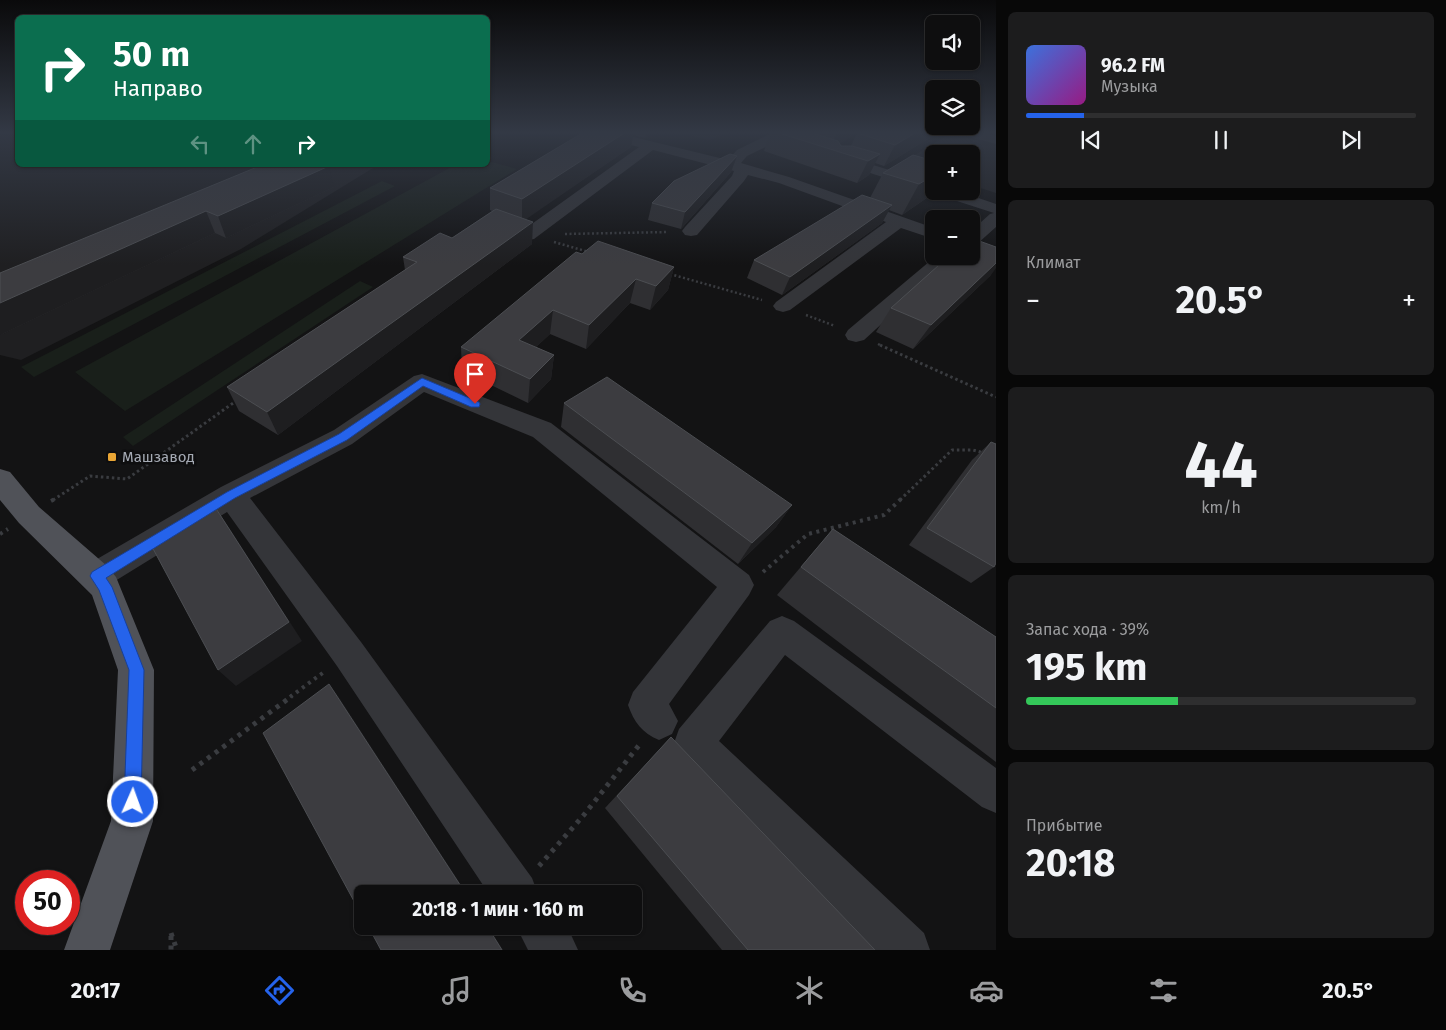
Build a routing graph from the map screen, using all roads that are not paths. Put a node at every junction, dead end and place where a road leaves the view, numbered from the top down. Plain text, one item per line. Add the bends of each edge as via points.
1 (608, 176) edge
2 (739, 176) edge
3 (770, 176) edge
4 (812, 176) dead end
5 (894, 176) edge
6 (797, 185) junction
7 (925, 186) edge
8 (968, 200) edge
9 (996, 209) edge
10 (996, 218) edge
11 (898, 221) junction
12 (692, 231) road end
13 (925, 231) edge
14 (980, 232) edge
15 (528, 234) edge
16 (937, 265) edge
17 (783, 306) road end
18 (856, 335) road end
19 (0, 480) edge
20 (231, 495) junction
21 (96, 576) junction
22 (659, 721) road end
23 (996, 794) edge
24 (510, 885) edge
25 (545, 935) edge
26 (87, 950) edge
27 (555, 950) edge
28 (908, 950) edge

1 - 15 street
2 - 12 street
3 - 6 street
4 - 6 street
5 - 7 street
6 - 11 street
8 - 9 street
10 - 14 street
11 - 13 street
11 - 17 street
16 - 18 street
19 - 21 main road via 29,515
20 - 21 street
20 - 22 street via 343,437 422,382 542,430 738,585 646,704
20 - 24 street via 348,654
21 - 26 main road via 105,587 136,670 133,802 132,821
23 - 28 street via 782,632 693,742
25 - 27 street

